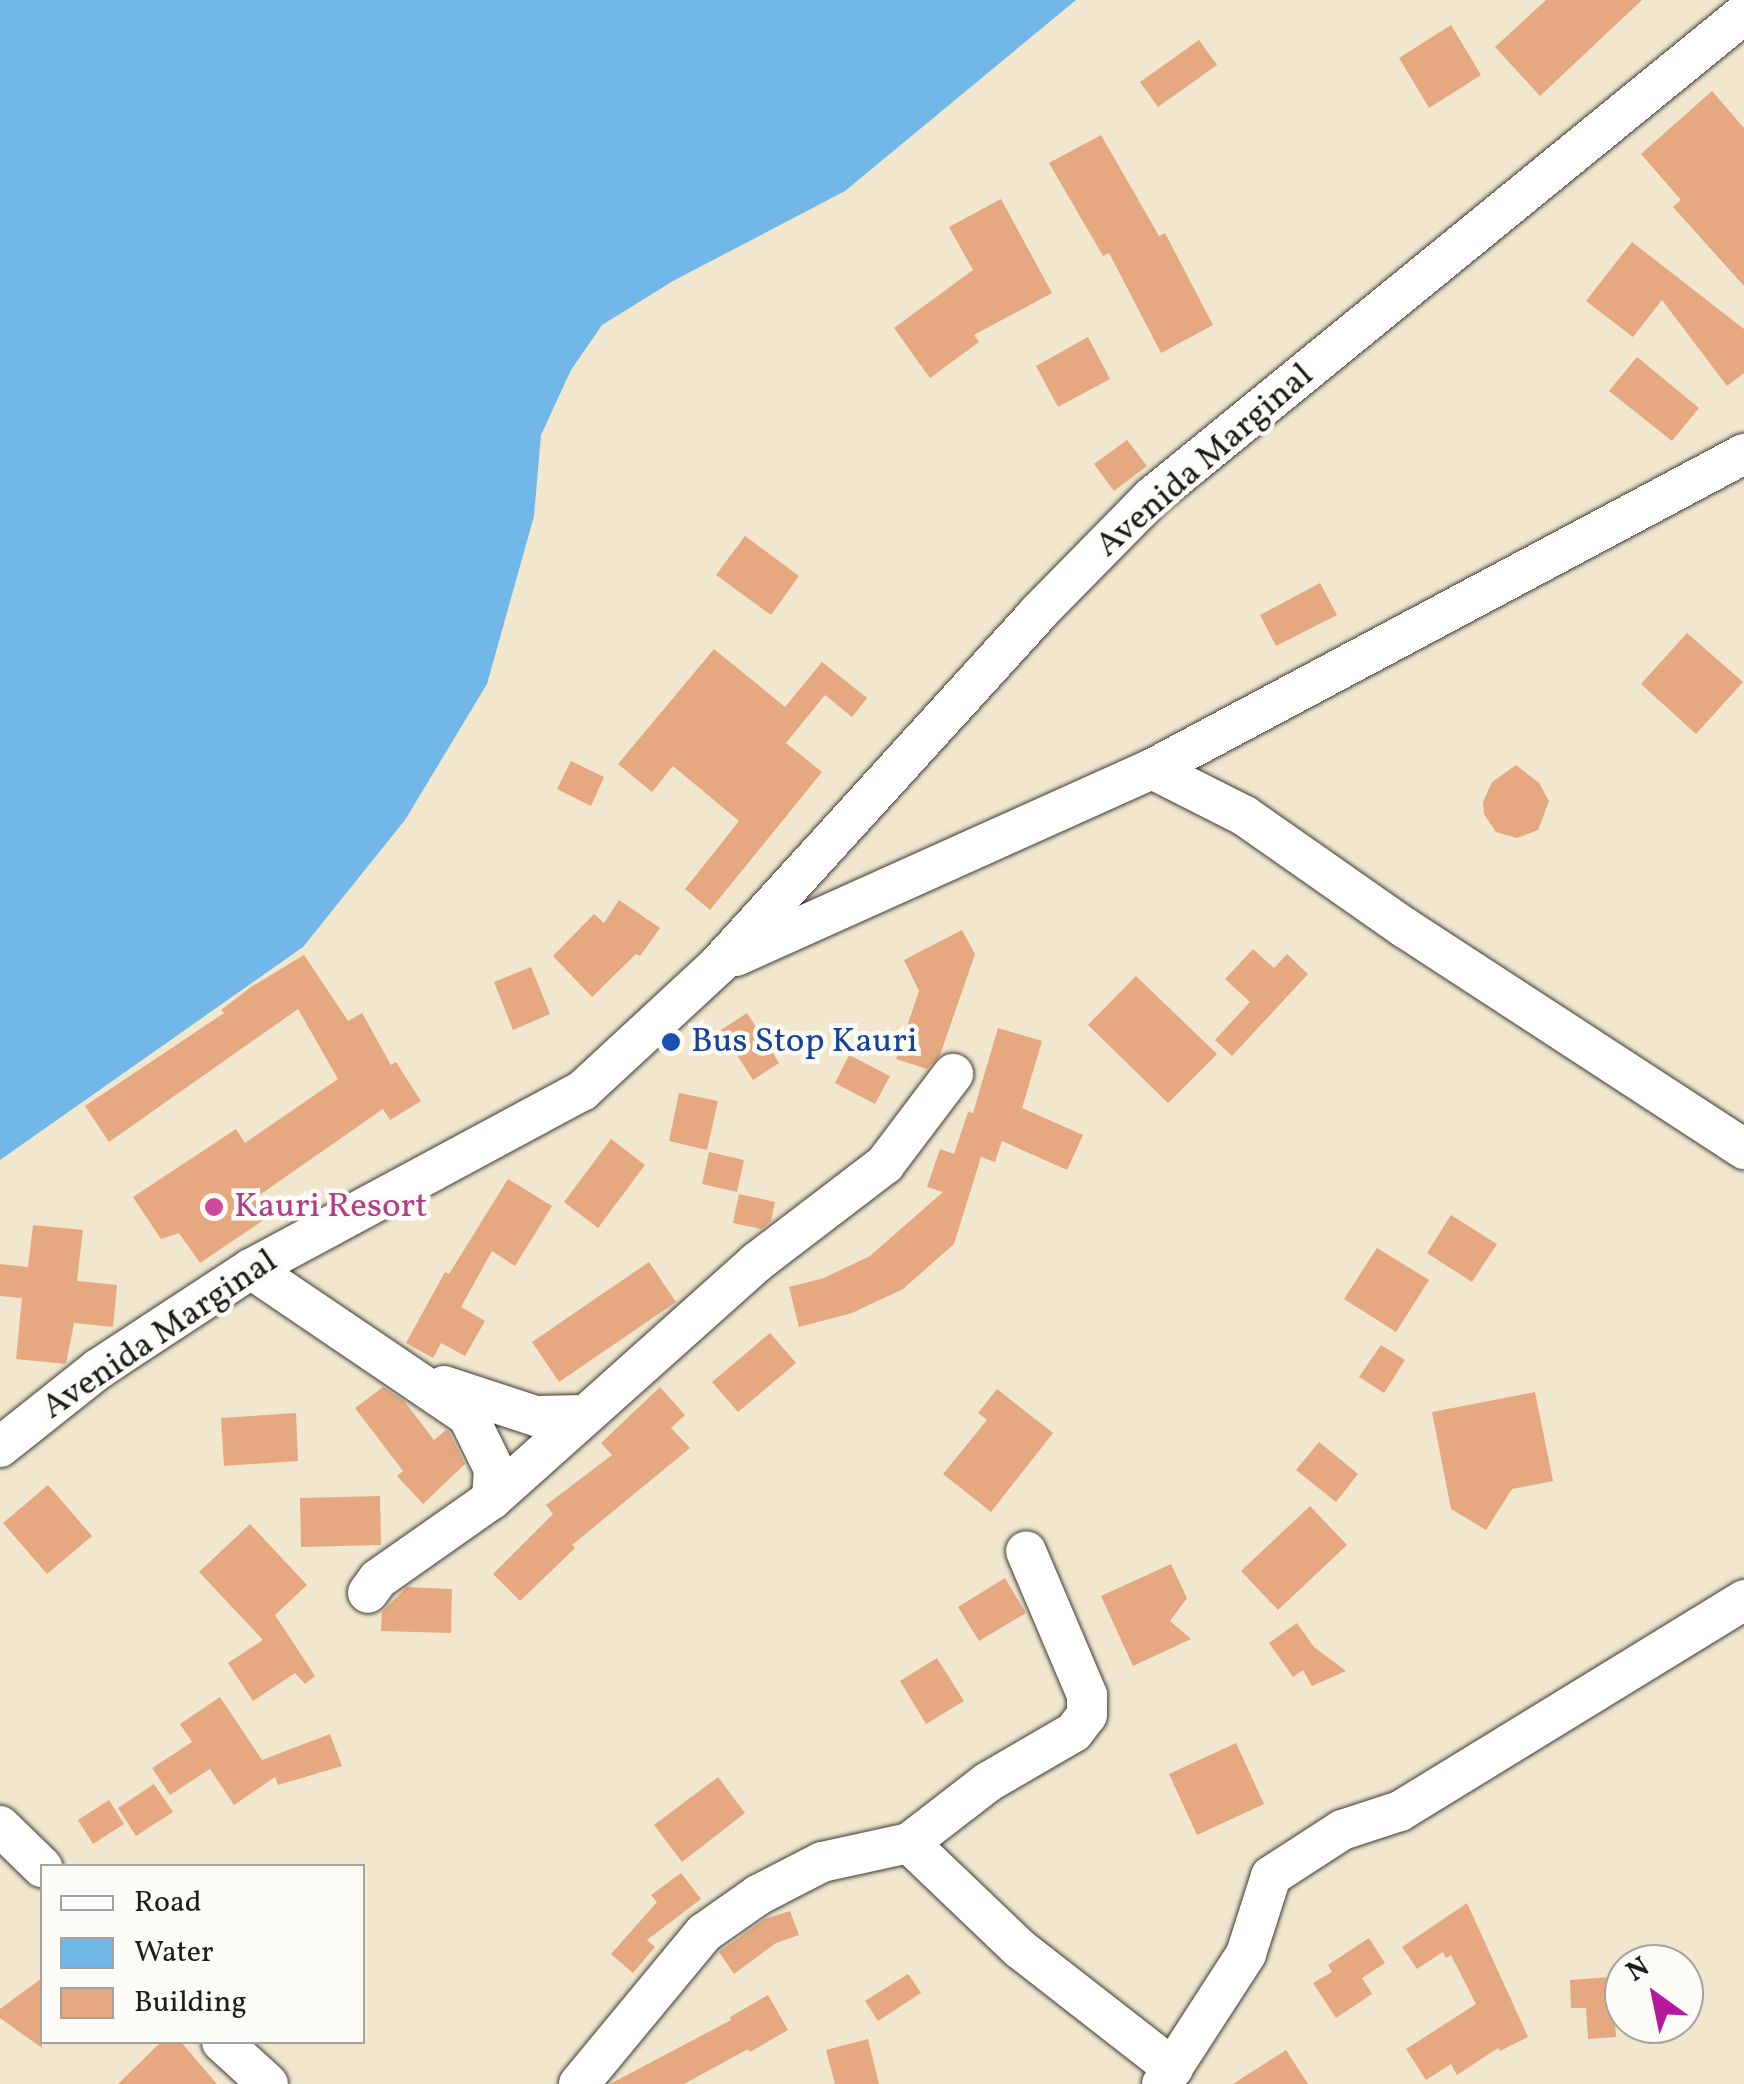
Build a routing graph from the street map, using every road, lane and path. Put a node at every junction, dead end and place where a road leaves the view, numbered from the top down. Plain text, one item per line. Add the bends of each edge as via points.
1 (1744, 14) edge
2 (1744, 454) edge
3 (1152, 768) junction
4 (718, 964) junction
5 (952, 1074) dead end
6 (1744, 1148) edge
7 (251, 1269) junction
8 (403, 1371) junction
9 (584, 1415) junction
10 (0, 1447) edge
11 (492, 1499) junction
12 (1026, 1551) dead end
13 (368, 1593) dead end
14 (1744, 1600) edge
15 (0, 1826) edge
16 (909, 1843) junction
17 (40, 1865) edge
18 (224, 2044) edge
19 (1168, 2076) edge
20 (268, 2084) edge
21 (580, 2084) edge

1 - 4 street, Avenida Marginal via 1152,497
2 - 3 street, Avenida Marginal
3 - 4 street, Avenida Marginal
3 - 6 street via 1245,816 1404,928
4 - 7 street, Avenida Marginal via 582,1090
5 - 9 street via 886,1164 757,1262
7 - 8 street
7 - 10 street, Avenida Marginal via 98,1369
8 - 9 street via 536,1416
8 - 11 street via 468,1416 494,1469
9 - 11 street
11 - 13 street via 378,1579
12 - 16 street via 1086,1695 1087,1715 1074,1732 988,1782
14 - 19 street via 1400,1811 1342,1830 1271,1876 1246,1954
15 - 17 street
16 - 19 street
16 - 21 street via 822,1862 704,1932
18 - 20 street

